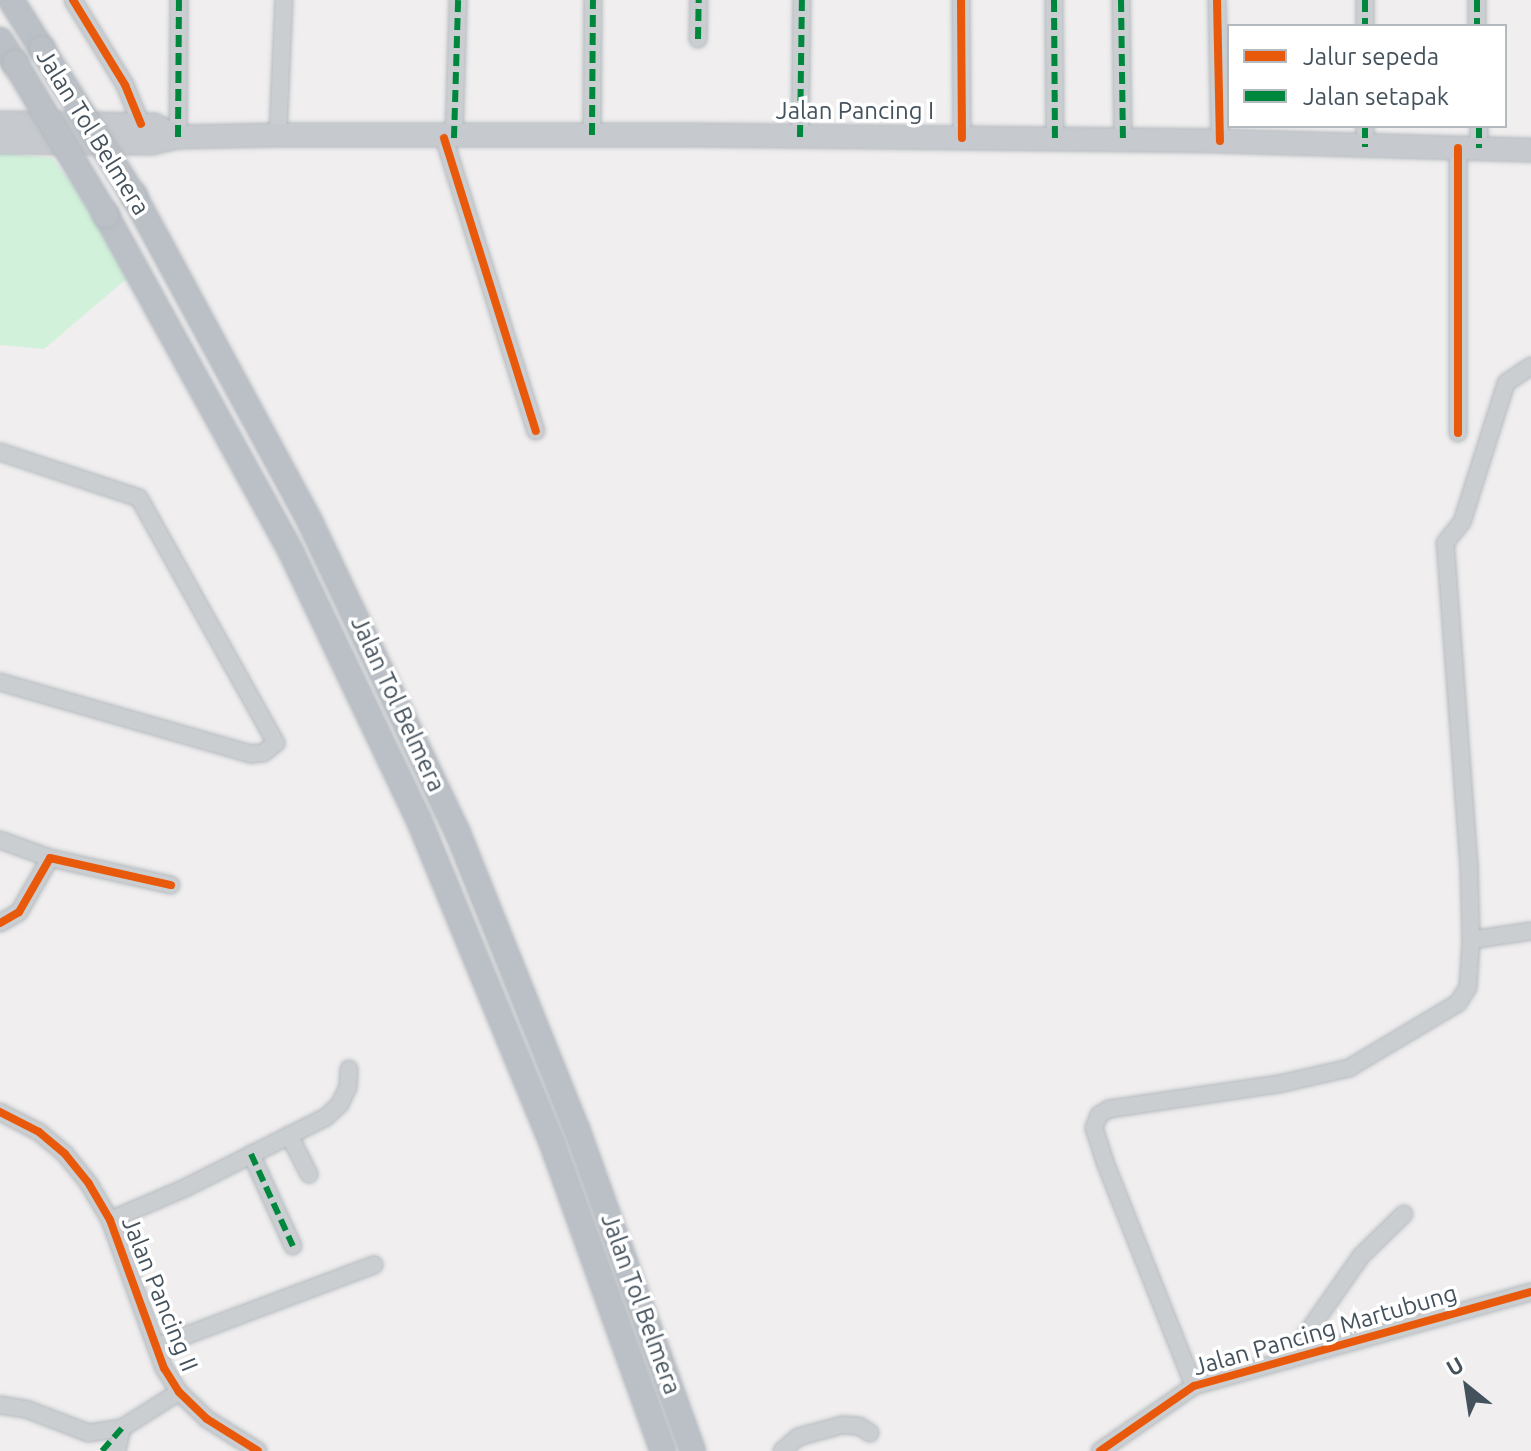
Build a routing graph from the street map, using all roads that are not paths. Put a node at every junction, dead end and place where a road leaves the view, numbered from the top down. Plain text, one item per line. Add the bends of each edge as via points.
1 (11, 0) edge
2 (73, 0) edge
3 (179, 0) edge
4 (284, 0) edge
5 (458, 0) edge
6 (593, 0) edge
7 (699, 0) edge
8 (802, 0) edge
9 (961, 0) edge
10 (1054, 0) edge
11 (1121, 0) edge
12 (1217, 0) edge
13 (1365, 0) edge
14 (1477, 0) edge
15 (1365, 24) edge
16 (1477, 24) edge
17 (698, 39) dead end
18 (0, 40) edge
19 (0, 123) edge
20 (141, 124) junction
21 (278, 135) junction
22 (592, 135) junction
23 (1365, 136) edge
24 (178, 137) junction
25 (800, 137) junction
26 (449, 138) junction
27 (962, 138) junction
28 (1055, 140) junction
29 (1123, 140) junction
30 (1220, 141) junction
31 (1472, 141) edge
32 (0, 142) edge
33 (1531, 150) edge
34 (1531, 366) edge
35 (536, 431) dead end
36 (1458, 433) dead end
37 (0, 452) edge
38 (0, 682) edge
39 (0, 840) edge
40 (50, 858) junction
41 (171, 885) dead end
42 (0, 923) edge
43 (1531, 931) edge
44 (1471, 940) junction
45 (349, 1069) dead end
46 (0, 1112) edge
47 (289, 1135) junction
48 (251, 1154) junction
49 (309, 1174) dead end
50 (1404, 1214) dead end
51 (110, 1220) junction
52 (293, 1246) dead end
53 (374, 1265) dead end
54 (1531, 1292) edge
55 (158, 1346) junction
56 (1288, 1360) junction
57 (1194, 1386) junction
58 (179, 1392) junction
59 (0, 1405) edge
60 (122, 1428) junction
61 (870, 1433) dead end
62 (117, 1451) edge
63 (258, 1451) edge
64 (663, 1451) edge
65 (693, 1451) edge
66 (782, 1451) edge
67 (1100, 1451) edge

1 - 65 highway, Jalan Tol Belmera, bridge via 134,196 324,550 457,831 583,1143
2 - 20 street via 125,85
3 - 24 street
4 - 21 street
5 - 26 street
6 - 22 street
7 - 17 street
8 - 25 street
9 - 27 street
10 - 28 street
11 - 29 street
12 - 30 street
13 - 15 street
14 - 16 street
18 - 64 highway, Jalan Tol Belmera, bridge via 106,215 291,552 418,818 564,1173
19 - 20 main road, Jalan Pancing I
20 - 24 main road, Jalan Pancing I
21 - 24 main road, Jalan Pancing I
21 - 26 main road, Jalan Pancing I
22 - 25 main road, Jalan Pancing I
22 - 26 main road, Jalan Pancing I
23 - 30 main road, Jalan Pancing I
23 - 31 main road, Jalan Pancing I
24 - 32 main road, Jalan Pancing I via 151,143
25 - 27 main road, Jalan Pancing I
26 - 35 street
27 - 28 main road, Jalan Pancing I
28 - 29 main road, Jalan Pancing I
29 - 30 main road, Jalan Pancing I
31 - 33 main road, Jalan Pancing I
31 - 36 street
34 - 44 street via 1506,383 1462,522 1445,543
37 - 38 street via 139,498 276,743 251,754
39 - 40 street
40 - 41 street
40 - 42 street via 19,912
43 - 44 street
44 - 57 street via 1468,987 1458,1003 1349,1068 1109,1109 1094,1122 1114,1188
45 - 47 street via 340,1104
46 - 51 street, Jalan Pancing II via 39,1132 65,1154
47 - 48 street
47 - 49 street
48 - 51 street
48 - 52 street
50 - 56 street via 1361,1256
51 - 55 street, Jalan Pancing II
53 - 55 street
54 - 56 street, Jalan Pancing Martubung
55 - 58 street, Jalan Pancing II
56 - 57 street, Jalan Pancing Martubung
57 - 67 street, Jalan Pancing Martubung
58 - 60 street
58 - 63 street, Jalan Pancing II via 207,1419
59 - 60 street via 89,1433
60 - 62 street
61 - 66 street via 842,1425 798,1437

